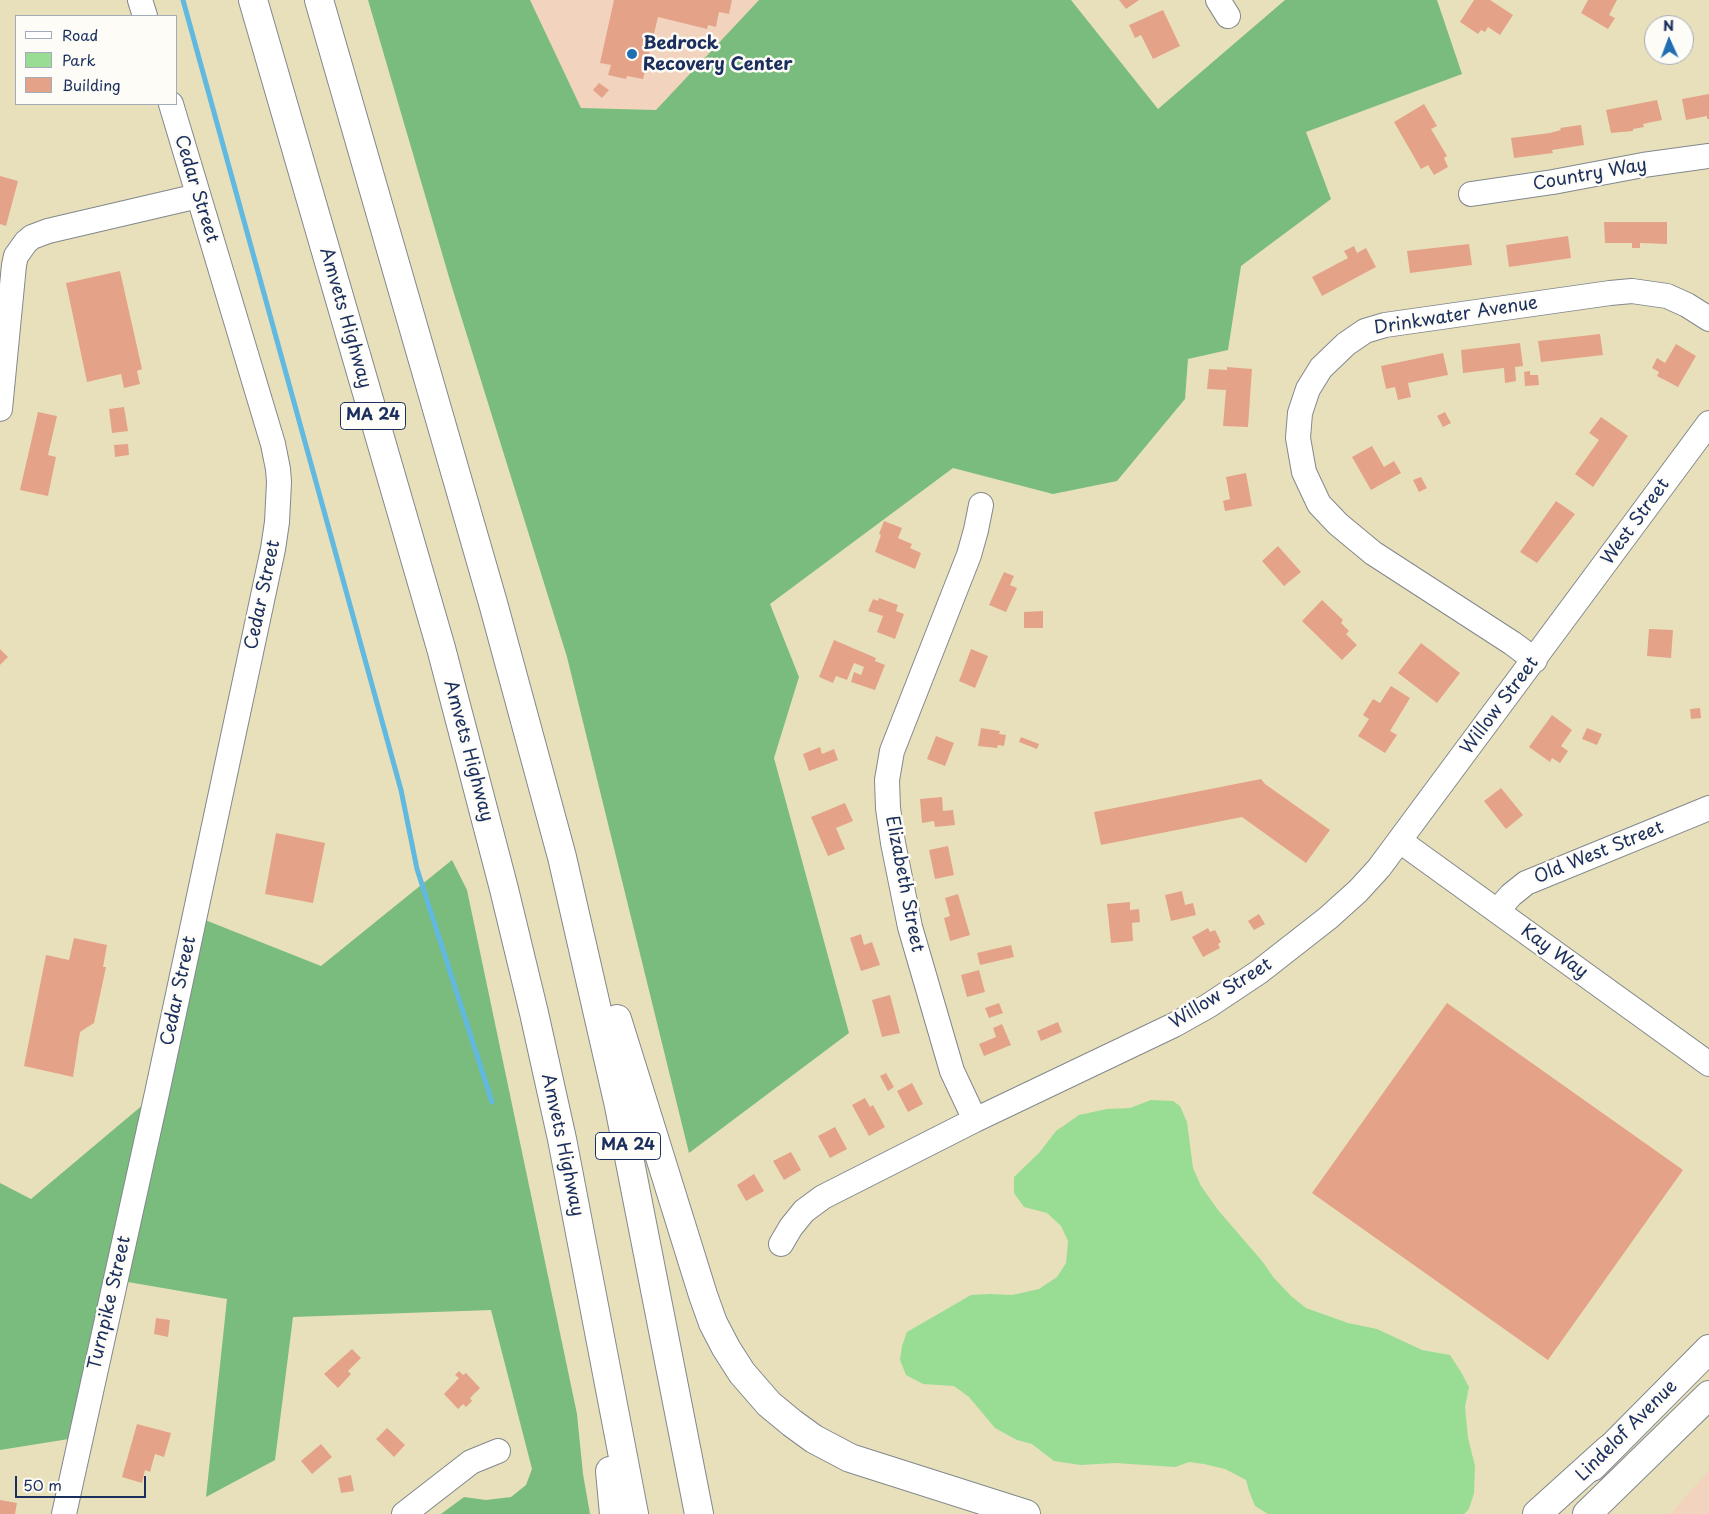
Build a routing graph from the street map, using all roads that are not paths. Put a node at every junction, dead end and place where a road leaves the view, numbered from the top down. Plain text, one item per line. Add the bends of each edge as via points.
1 (140, 0) edge
2 (253, 0) edge
3 (319, 0) edge
4 (145, 15) edge
5 (171, 105) edge
6 (1709, 156) edge
7 (1471, 194) dead end
8 (198, 196) junction
9 (1709, 318) edge
10 (0, 409) edge
11 (1709, 423) edge
12 (981, 505) dead end
13 (1563, 621) joint
14 (1535, 660) junction
15 (542, 781) junction
16 (1709, 808) edge
17 (1400, 841) junction
18 (1497, 912) junction
19 (1709, 1064) edge
20 (157, 1093) joint
21 (975, 1120) junction
22 (580, 1232) junction
23 (781, 1244) dead end
24 (1709, 1349) edge
25 (1709, 1395) edge
26 (1609, 1449) junction
27 (498, 1451) dead end
28 (64, 1514) edge
29 (404, 1514) edge
30 (614, 1514) edge
31 (634, 1514) edge
32 (699, 1514) edge
33 (1026, 1514) edge
34 (1537, 1514) edge
35 (1546, 1514) edge
36 (1587, 1514) edge

1 - 4 street
2 - 22 main road, Amvets Highway / MA 24 via 458,711 532,1004
3 - 15 main road, MA 24
5 - 8 street, Cedar Street
6 - 7 street, Country Way
8 - 10 street via 48,231 26,242 14,265
8 - 20 street, Cedar Street via 273,444 279,497 273,549
9 - 14 street, Drinkwater Avenue via 1667,296 1632,291 1391,324 1355,336 1328,359 1310,384 1300,413 1298,438 1304,472 1320,504 1373,553
11 - 13 street, West Street
12 - 21 street, Elizabeth Street via 969,555 895,742 887,780 893,843 910,927 952,1071
13 - 14 street, Willow Street
14 - 17 street, Willow Street
15 - 32 main road, MA 24 via 620,1106
15 - 33 main road via 703,1295 713,1323 742,1373 769,1404 814,1439 850,1458
16 - 18 street, Old West Street via 1526,883
17 - 18 street, Kay Way
17 - 21 street, Willow Street via 1358,891 1328,918 1216,1001 1174,1025
18 - 19 street, Kay Way
20 - 28 street, Turnpike Street
21 - 23 street, Willow Street via 823,1197 804,1212
22 - 30 main road
22 - 31 main road, Amvets Highway / MA 24
24 - 26 main road, Lindelof Avenue
25 - 36 main road, Lindelof Avenue
26 - 34 main road
26 - 35 main road, Lindelof Avenue
27 - 29 street via 472,1462

